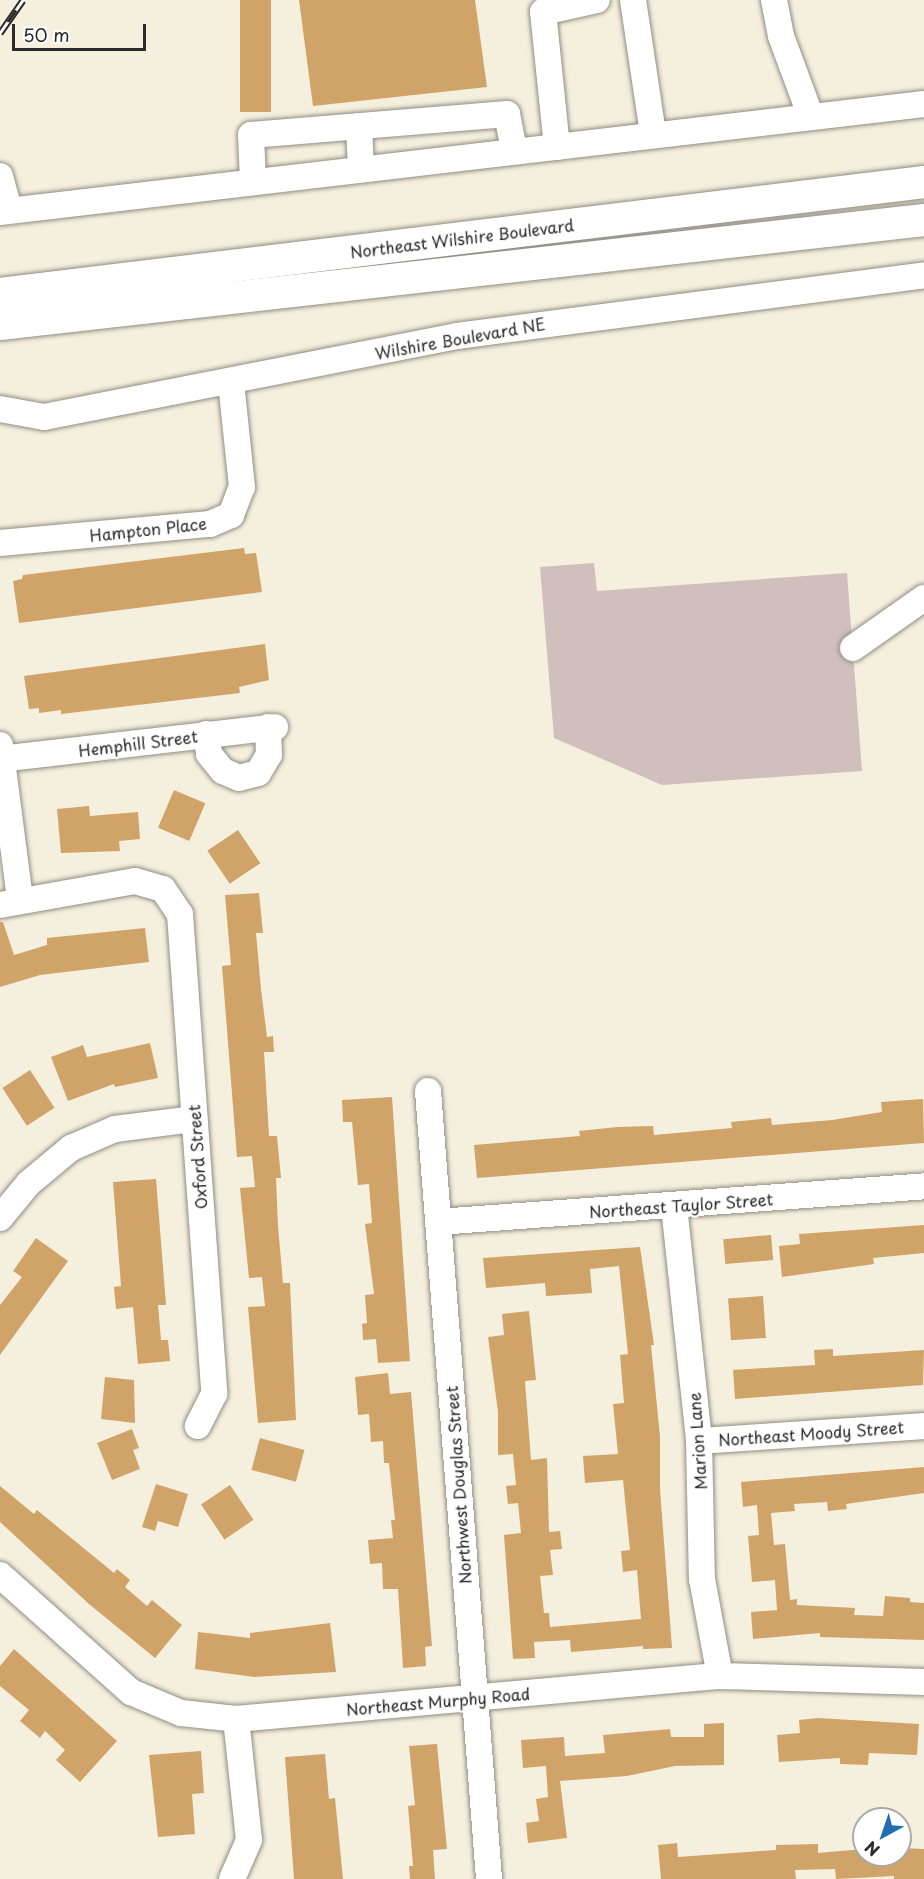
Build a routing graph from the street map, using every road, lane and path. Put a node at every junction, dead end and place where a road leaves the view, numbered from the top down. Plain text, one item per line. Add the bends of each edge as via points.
1 (597, 0) edge
2 (633, 0) edge
3 (774, 0) edge
4 (924, 104) edge
5 (811, 117) junction
6 (437, 120) junction
7 (359, 126) junction
8 (653, 134) junction
9 (557, 147) junction
10 (514, 152) junction
11 (440, 160) junction
12 (361, 169) junction
13 (0, 176) edge
14 (253, 181) junction
15 (924, 182) edge
16 (5, 210) edge
17 (924, 220) edge
18 (924, 275) edge
19 (3, 308) edge
20 (231, 382) junction
21 (0, 409) edge
22 (0, 543) edge
23 (924, 598) edge
24 (853, 648) dead end
25 (206, 735) junction
26 (1, 754) edge
27 (10, 902) edge
28 (429, 1091) dead end
29 (194, 1119) junction
30 (924, 1186) edge
31 (674, 1206) junction
32 (0, 1218) edge
33 (438, 1222) junction
34 (198, 1426) dead end
35 (924, 1426) edge
36 (699, 1441) junction
37 (0, 1575) edge
38 (720, 1676) junction
39 (924, 1682) edge
40 (474, 1698) junction
41 (236, 1719) junction
42 (232, 1879) edge
43 (489, 1879) edge

1 - 9 street via 543,12
2 - 8 street
3 - 5 street via 782,36
4 - 5 street
5 - 8 street
6 - 7 street
6 - 10 street via 507,114
6 - 11 street
7 - 12 street
7 - 14 street via 251,135
8 - 9 street
9 - 10 street
10 - 11 street
11 - 12 street
12 - 14 street
13 - 16 street
14 - 16 street
15 - 19 main road, Northeast Wilshire Boulevard
17 - 19 main road, Northeast Wilshire Boulevard
18 - 20 street, Wilshire Boulevard NE via 457,336
20 - 21 street, Wilshire Boulevard NE via 44,417
20 - 22 street, Hampton Place via 242,487 231,514 210,524
23 - 24 street
25 - 25 street, Hemphill Street via 272,727 269,755 258,773 239,778 223,771 209,754
25 - 26 street, Hemphill Street
26 - 27 street
27 - 29 street, Oxford Street via 135,881 163,889 180,914
28 - 33 street, Northwest Douglas Street
29 - 32 street via 115,1129 71,1148 29,1183
29 - 34 street, Oxford Street via 214,1394
30 - 31 street, Northeast Taylor Street
31 - 33 street, Northeast Taylor Street
31 - 36 street, Marion Lane
33 - 40 street, Northwest Douglas Street
35 - 36 street, Northeast Moody Street
36 - 38 street, Marion Lane via 702,1579
37 - 41 street, Northeast Murphy Road via 131,1692 181,1713
38 - 39 street, Northeast Murphy Road
38 - 40 street, Northeast Murphy Road
40 - 41 street, Northeast Murphy Road
40 - 43 street, Northwest Douglas Street
41 - 42 street via 249,1840

